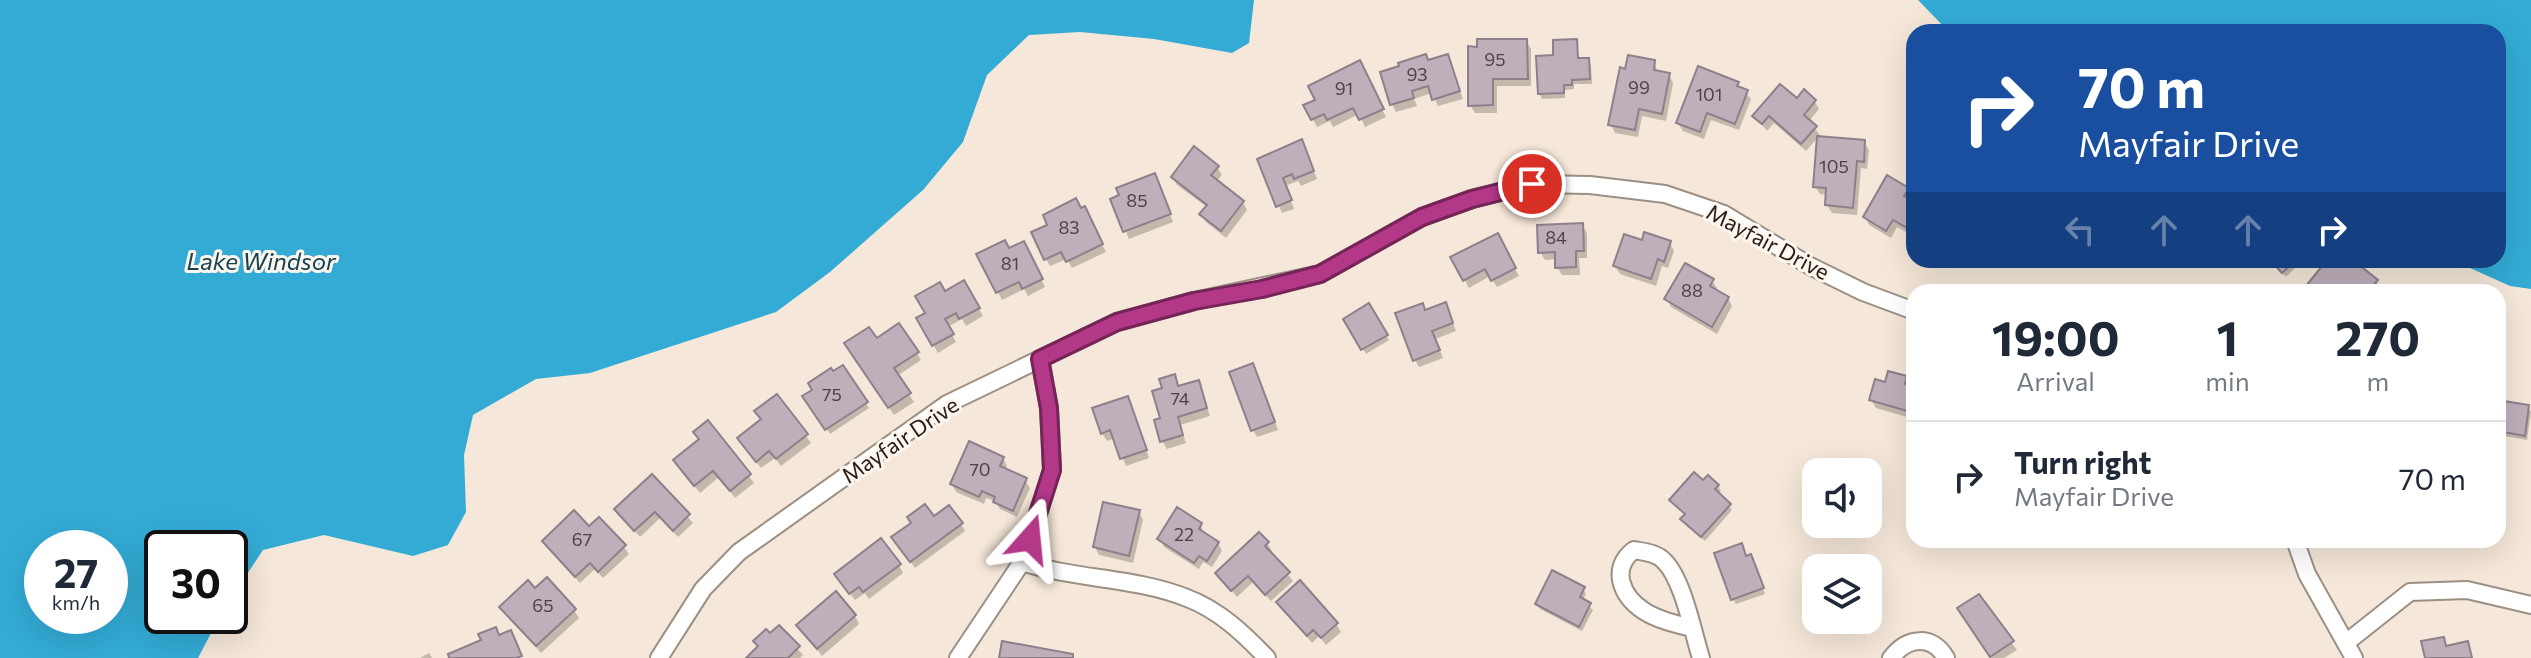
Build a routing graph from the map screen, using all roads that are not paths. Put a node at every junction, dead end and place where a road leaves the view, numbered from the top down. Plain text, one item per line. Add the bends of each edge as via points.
1 (1906, 308) edge
2 (1040, 359) junction
3 (2298, 548) edge
4 (1022, 562) junction
5 (2531, 605) edge
6 (1692, 628) junction
7 (2350, 650) edge
8 (659, 658) edge
9 (958, 658) edge
10 (1267, 658) edge
11 (1701, 658) edge
12 (1891, 658) edge
13 (1946, 658) edge

1 - 2 street, Mayfair Drive via 1810,266 1724,214 1665,194 1532,184 1422,217 1320,274 1117,322
2 - 4 street via 1052,470
2 - 8 street, Mayfair Drive via 947,404 739,552 703,589
3 - 7 street
4 - 9 street
4 - 10 street via 1188,598 1236,626
5 - 7 street via 2467,590 2410,592
6 - 6 street via 1643,610 1623,584 1619,567 1624,557 1634,550 1665,561
6 - 11 street
12 - 13 street via 1915,640 1934,643

